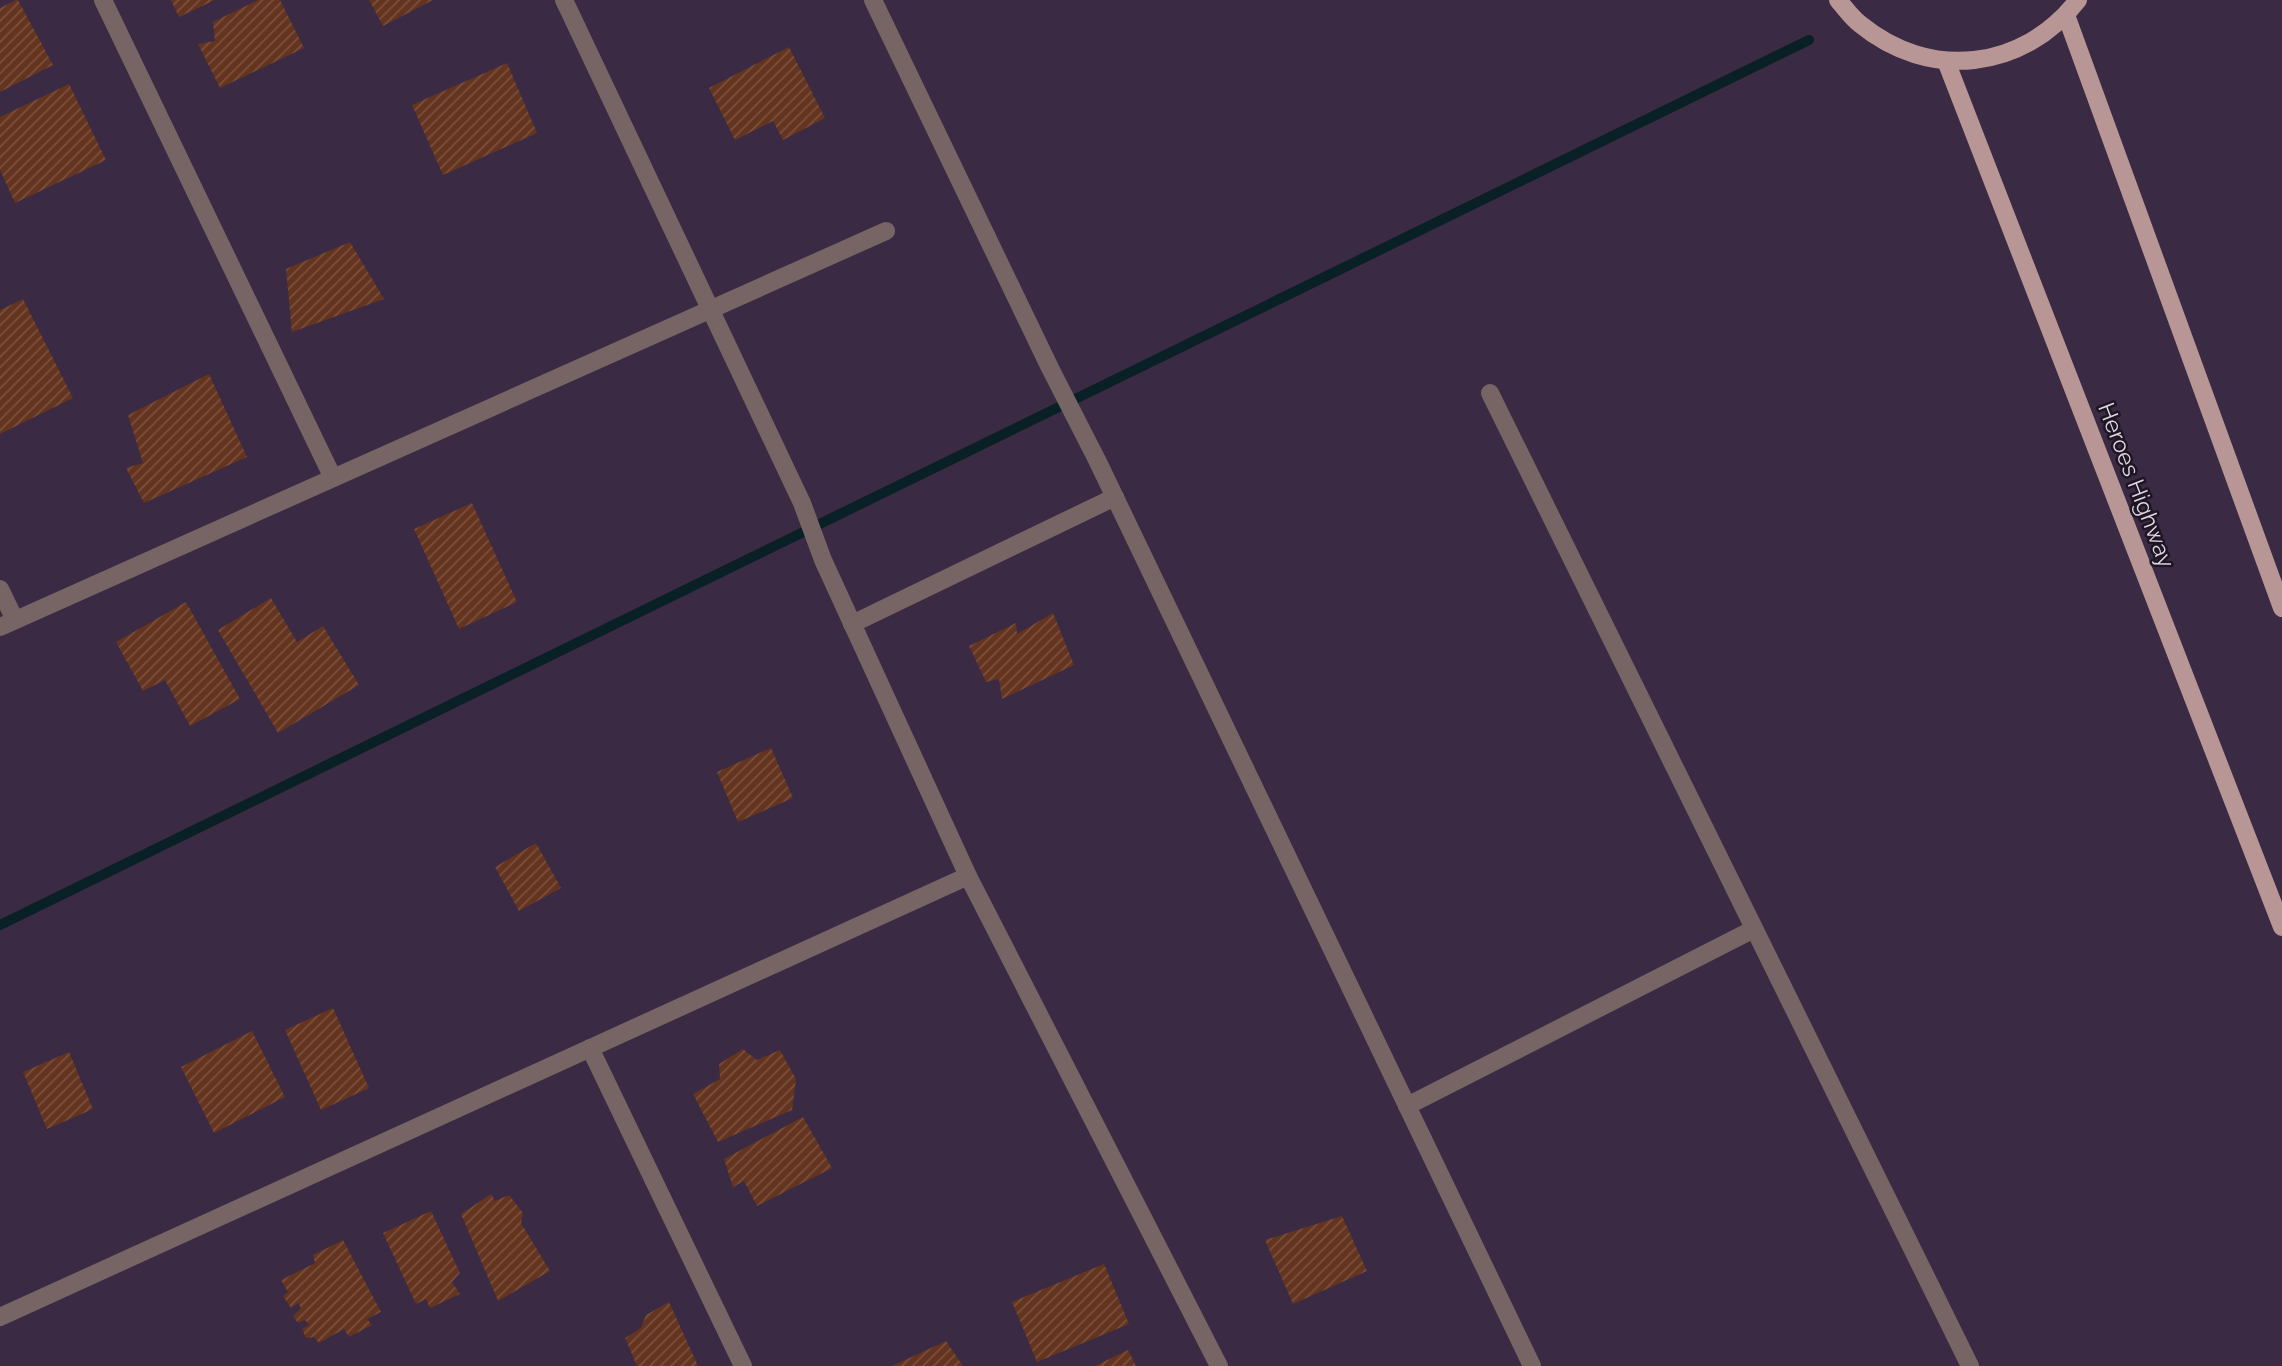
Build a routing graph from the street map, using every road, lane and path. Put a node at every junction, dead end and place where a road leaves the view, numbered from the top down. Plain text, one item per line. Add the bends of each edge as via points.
1 (103, 0) edge
2 (564, 0) edge
3 (873, 0) edge
4 (1838, 0) edge
5 (2078, 0) edge
6 (2066, 15) junction
7 (1946, 61) junction
8 (886, 231) dead end
9 (711, 310) junction
10 (1490, 393) dead end
11 (332, 478) junction
12 (1115, 497) junction
13 (0, 589) edge
14 (2282, 608) edge
15 (8, 624) edge
16 (852, 624) junction
17 (968, 876) junction
18 (2282, 927) edge
19 (1754, 929) junction
20 (590, 1048) junction
21 (1407, 1105) junction
22 (0, 1317) edge
23 (743, 1366) edge
24 (1219, 1366) edge
25 (1532, 1366) edge
26 (1970, 1366) edge

1 - 11 street
2 - 9 street
3 - 12 street
4 - 7 main road via 1857,23 1884,42 1914,55
5 - 6 main road
6 - 7 main road via 2041,37 2012,52 1980,60
6 - 14 main road
7 - 18 main road, Heroes Highway
8 - 9 street
9 - 11 street
9 - 16 street via 802,502
10 - 19 street
11 - 15 street
12 - 16 street
12 - 21 street
13 - 15 street
16 - 17 street
17 - 20 street
17 - 24 street
19 - 21 street
19 - 26 street
20 - 22 street
20 - 23 street
21 - 25 street

